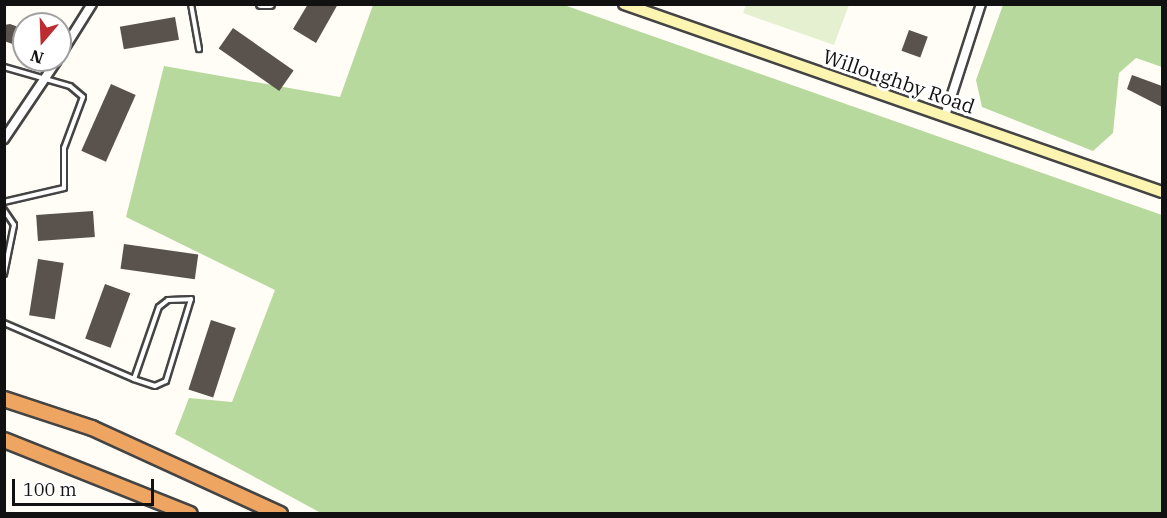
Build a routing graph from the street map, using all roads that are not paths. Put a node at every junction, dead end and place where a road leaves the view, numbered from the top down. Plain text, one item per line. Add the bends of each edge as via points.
1 (92, 4) edge
2 (191, 4) edge
3 (261, 4) edge
4 (270, 4) edge
5 (624, 4) edge
6 (981, 4) edge
7 (72, 36) edge
8 (199, 49) dead end
9 (4, 67) edge
10 (50, 72) edge
11 (44, 81) junction
12 (945, 116) junction
13 (4, 139) edge
14 (1162, 192) edge
15 (4, 202) edge
16 (4, 210) edge
17 (4, 274) edge
18 (4, 323) edge
19 (134, 379) junction
20 (4, 399) edge
21 (4, 440) edge
22 (190, 513) edge
23 (280, 513) edge

1 - 7 street
2 - 8 lane
3 - 4 street
5 - 12 street, Willoughby Road
6 - 12 street
9 - 11 lane
10 - 11 street
11 - 13 street
11 - 15 lane via 70,86 83,97 64,148 64,188
12 - 14 street, Willoughby Road
16 - 17 lane via 14,225
18 - 19 lane
19 - 19 lane via 155,386 166,381 191,298 168,300 159,307
20 - 23 highway via 92,428
21 - 22 highway

